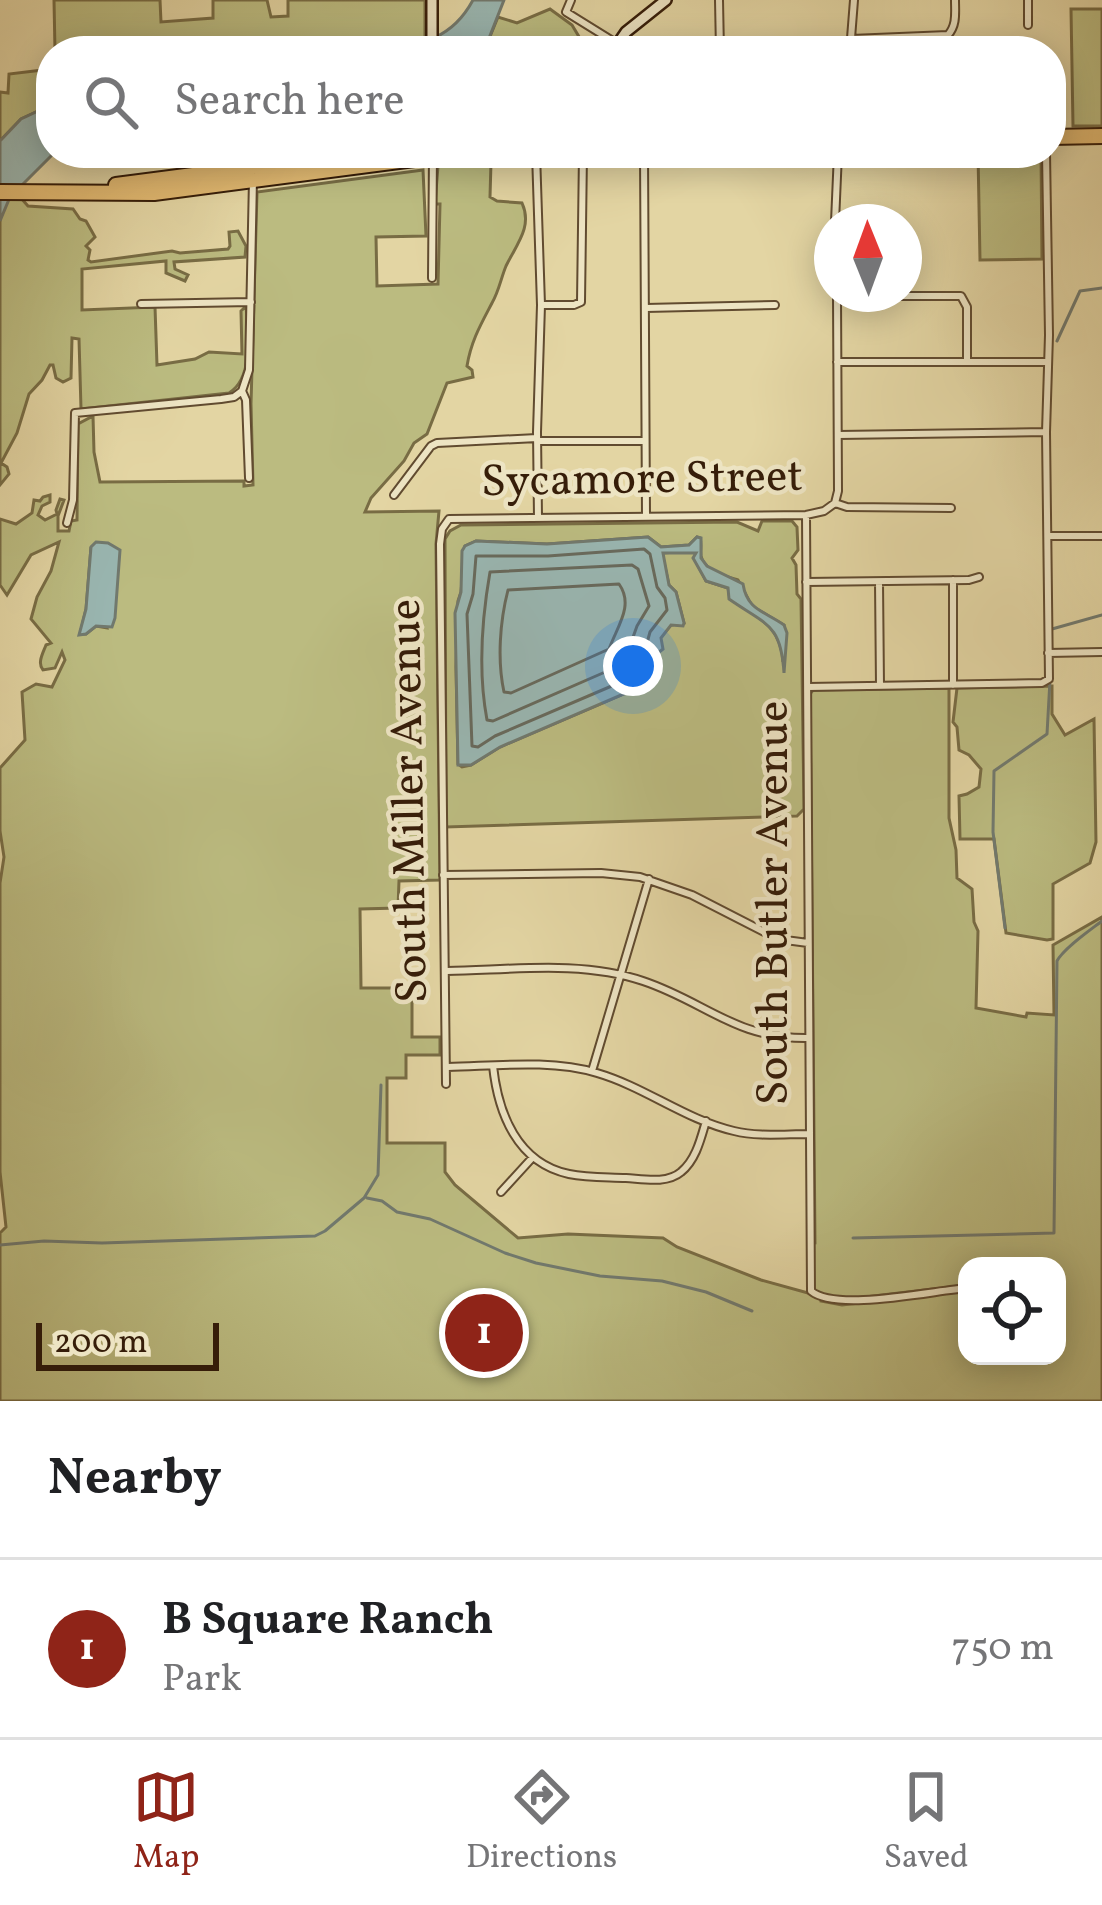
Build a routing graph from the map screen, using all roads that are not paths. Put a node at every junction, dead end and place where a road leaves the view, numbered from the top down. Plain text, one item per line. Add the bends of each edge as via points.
1 (432, 0) edge
2 (571, 0) edge
3 (666, 0) edge
4 (719, 0) edge
5 (854, 0) edge
6 (956, 0) edge
7 (1028, 0) edge
8 (1028, 25) dead end
9 (432, 36) edge
10 (600, 36) edge
11 (627, 36) edge
12 (720, 36) edge
13 (851, 36) edge
14 (944, 36) edge
15 (1102, 136) edge
16 (1066, 137) edge
17 (284, 168) edge
18 (316, 168) edge
19 (431, 168) edge
20 (536, 168) edge
21 (583, 168) edge
22 (644, 168) edge
23 (838, 168) edge
24 (1046, 168) edge
25 (253, 174) junction
26 (0, 188) edge
27 (837, 204) edge
28 (432, 278) dead end
29 (922, 296) edge
30 (251, 302) junction
31 (141, 304) dead end
32 (541, 305) junction
33 (775, 305) dead end
34 (646, 308) junction
35 (836, 312) edge
36 (837, 362) junction
37 (967, 362) junction
38 (1048, 362) junction
39 (242, 391) junction
40 (1046, 432) junction
41 (838, 435) junction
42 (537, 440) junction
43 (645, 440) junction
44 (249, 478) dead end
45 (394, 495) dead end
46 (835, 503) junction
47 (952, 508) dead end
48 (806, 514) junction
49 (538, 518) junction
50 (646, 518) junction
51 (449, 519) joint
52 (67, 524) dead end
53 (1048, 536) junction
54 (1102, 536) edge
55 (979, 577) dead end
56 (953, 580) junction
57 (879, 581) junction
58 (806, 582) junction
59 (1102, 652) edge
60 (1048, 653) junction
61 (953, 685) junction
62 (880, 686) junction
63 (808, 687) junction
64 (443, 875) junction
65 (649, 879) junction
66 (808, 944) junction
67 (446, 971) junction
68 (621, 975) junction
69 (808, 1038) junction
70 (493, 1066) junction
71 (447, 1067) junction
72 (592, 1071) junction
73 (446, 1084) dead end
74 (706, 1121) junction
75 (809, 1134) junction
76 (533, 1157) junction
77 (501, 1192) dead end
78 (958, 1289) edge

1 - 9 street
2 - 10 street via 566,11
3 - 11 street
4 - 12 street
5 - 13 street
6 - 14 street via 953,29
7 - 8 street
15 - 16 highway
17 - 25 highway
18 - 25 highway
19 - 28 street
20 - 32 street
21 - 32 street via 580,302
22 - 34 street
23 - 27 street
24 - 38 street
25 - 26 highway
25 - 30 street
29 - 37 street via 961,296
30 - 31 street
30 - 39 street
32 - 42 street
33 - 34 street
34 - 43 street
35 - 36 street
36 - 37 street
36 - 41 street
37 - 38 street
38 - 40 street
39 - 44 street
39 - 52 street via 220,400 75,413
40 - 41 street
40 - 53 street
41 - 46 street
42 - 43 street
42 - 45 street via 444,441 431,446
42 - 49 street
43 - 50 street
46 - 47 street
46 - 48 street, Sycamore Street
48 - 50 street, Sycamore Street
48 - 58 street, South Butler Avenue
49 - 50 street, Sycamore Street
49 - 51 street, Sycamore Street
51 - 64 street, South Miller Avenue via 440,544
53 - 54 street
53 - 60 street
55 - 56 street
56 - 57 street
56 - 61 street
57 - 58 street
57 - 62 street
58 - 63 street, South Butler Avenue
59 - 60 street
60 - 61 street via 1045,683
61 - 62 street
62 - 63 street
63 - 66 street, South Butler Avenue
64 - 65 street
64 - 67 street, South Miller Avenue
65 - 66 street via 778,939
65 - 68 street
66 - 69 street, South Butler Avenue
67 - 68 street
67 - 71 street, South Miller Avenue
68 - 69 street via 755,1033
68 - 72 street
69 - 75 street, South Butler Avenue
70 - 71 street
70 - 72 street
70 - 76 street via 505,1122
71 - 73 street, South Miller Avenue
72 - 74 street
74 - 75 street via 744,1133
74 - 76 street via 686,1167 664,1179 568,1174
75 - 78 street, South Butler Avenue via 811,1291 843,1302
76 - 77 street

